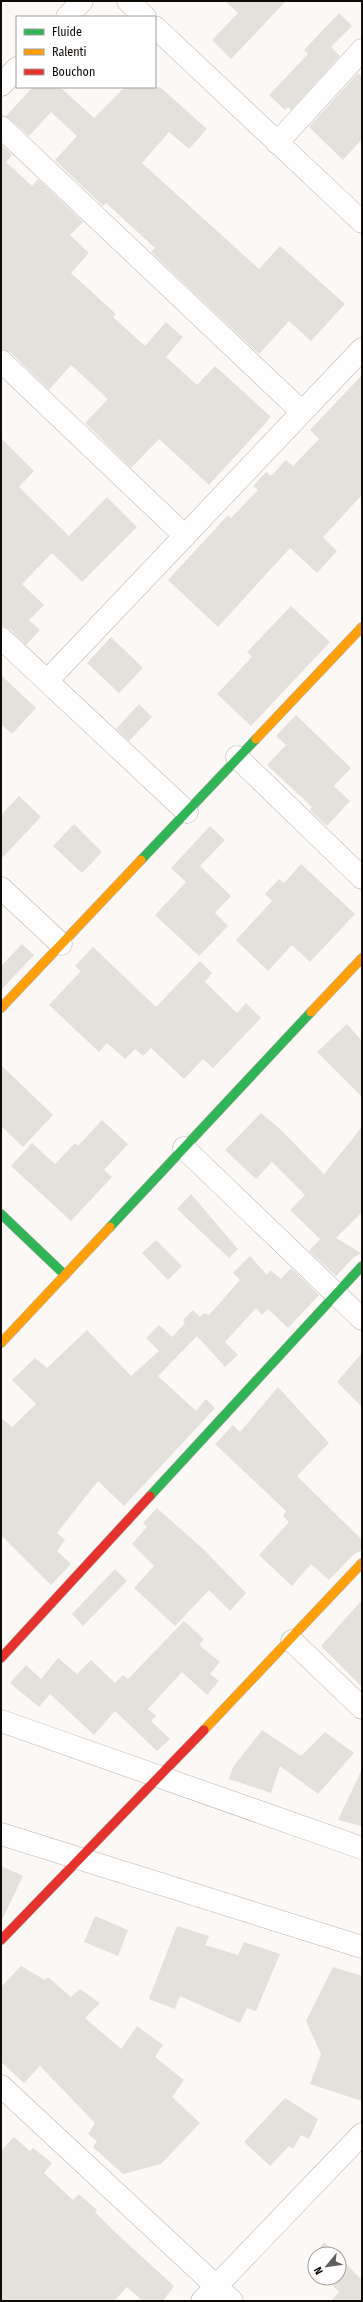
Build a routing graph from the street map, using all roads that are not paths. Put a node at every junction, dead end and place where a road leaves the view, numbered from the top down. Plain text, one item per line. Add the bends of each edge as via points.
1 (82, 1) edge
2 (128, 1) edge
3 (67, 16) edge
4 (144, 16) edge
5 (156, 28) edge
6 (362, 50) edge
7 (16, 69) edge
8 (1, 85) edge
9 (1, 127) edge
10 (277, 143) junction
11 (362, 222) edge
12 (362, 349) edge
13 (1, 361) edge
14 (302, 412) junction
15 (185, 536) junction
16 (362, 627) edge
17 (1, 638) edge
18 (47, 681) junction
19 (237, 757) junction
20 (187, 812) junction
21 (362, 878) edge
22 (1, 888) edge
23 (61, 944) junction
24 (362, 958) edge
25 (1, 1008) edge
26 (184, 1148) junction
27 (1, 1214) edge
28 (362, 1266) edge
29 (65, 1275) junction
30 (336, 1294) junction
31 (362, 1319) edge
32 (1, 1343) edge
33 (362, 1563) edge
34 (292, 1641) junction
35 (1, 1658) edge
36 (362, 1708) edge
37 (1, 1722) edge
38 (160, 1777) junction
39 (1, 1834) edge
40 (362, 1848) edge
41 (78, 1859) junction
42 (1, 1940) edge
43 (362, 1947) edge
44 (1, 2086) edge
45 (362, 2134) edge
46 (208, 2293) edge
47 (232, 2301) edge

1 - 3 street
2 - 4 street
5 - 10 street
6 - 10 street
7 - 8 street
9 - 14 street
10 - 11 street
12 - 14 street
13 - 15 street
14 - 15 street
15 - 18 street
16 - 19 street
17 - 18 street
18 - 20 street
19 - 20 street
19 - 21 street
20 - 23 street
22 - 23 street
23 - 25 street
24 - 26 street
26 - 29 street
26 - 30 street
27 - 29 street
28 - 30 street
29 - 32 street
30 - 31 street
30 - 35 street
33 - 34 street
34 - 36 street
34 - 38 street
37 - 38 street
38 - 40 street
38 - 41 street
39 - 41 street
41 - 42 street
41 - 43 street
44 - 46 street
45 - 46 street
46 - 47 street

